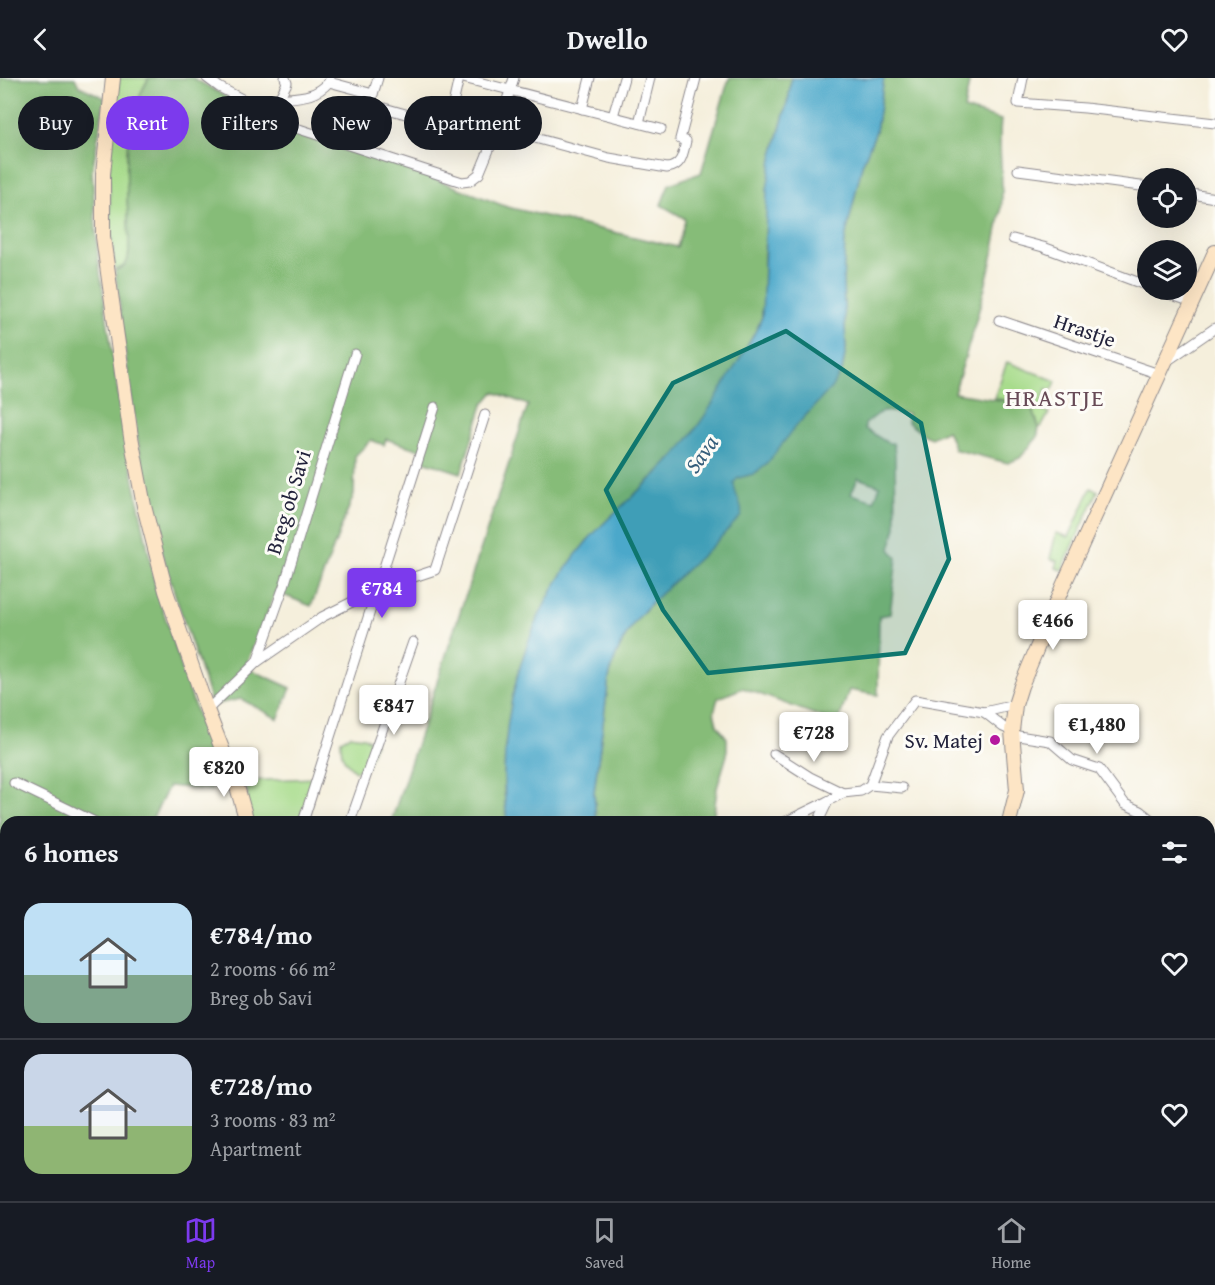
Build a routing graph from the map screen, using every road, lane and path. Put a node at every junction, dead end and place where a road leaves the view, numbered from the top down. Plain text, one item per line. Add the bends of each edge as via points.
1 (113, 78) edge
2 (207, 78) edge
3 (285, 78) edge
4 (378, 78) edge
5 (461, 78) edge
6 (514, 78) edge
7 (590, 78) edge
8 (624, 78) edge
9 (650, 78) edge
10 (696, 78) edge
11 (1023, 78) edge
12 (330, 80) edge
13 (511, 90) junction
14 (373, 94) junction
15 (236, 96) edge
16 (280, 96) edge
17 (509, 96) edge
18 (299, 97) edge
19 (582, 109) junction
20 (613, 116) junction
21 (639, 123) junction
22 (1215, 123) edge
23 (299, 129) edge
24 (661, 129) dead end
25 (542, 140) edge
26 (489, 150) edge
27 (1018, 170) dead end
28 (1137, 186) edge
29 (1197, 195) edge
30 (1215, 198) edge
31 (1013, 239) dead end
32 (1215, 252) edge
33 (1137, 282) edge
34 (1186, 300) edge
35 (1192, 302) junction
36 (999, 321) dead end
37 (1215, 328) edge
38 (355, 354) dead end
39 (1162, 368) junction
40 (435, 407) dead end
41 (485, 415) dead end
42 (378, 589) junction
43 (413, 642) dead end
44 (257, 662) junction
45 (1015, 705) junction
46 (207, 710) junction
47 (984, 712) junction
48 (1012, 733) junction
49 (774, 754) dead end
50 (14, 783) dead end
51 (870, 785) junction
52 (902, 789) dead end
53 (843, 793) junction
54 (828, 801) junction
55 (83, 816) edge
56 (245, 816) edge
57 (305, 816) edge
58 (352, 816) edge
59 (797, 816) edge
60 (821, 816) edge
61 (1011, 816) edge
62 (1146, 816) edge

1 - 46 street via 103,174 103,237 131,437 163,581
2 - 15 street
3 - 16 street via 287,83
4 - 14 street
5 - 13 street
5 - 14 street via 448,126 370,104
6 - 13 street
7 - 19 street
8 - 20 street
9 - 21 street
10 - 25 street via 680,139 686,141 681,160 674,167 609,158
11 - 22 street via 1018,104
12 - 14 street
12 - 18 street via 322,90
13 - 17 street
13 - 19 street
19 - 20 street
20 - 21 street
21 - 24 street
23 - 26 street via 462,182 479,174
27 - 28 street
29 - 30 street
31 - 33 street
32 - 35 street
34 - 35 street
35 - 39 street
36 - 39 street, Hrastje
37 - 39 street
38 - 44 street, Breg ob Savi
39 - 45 street via 1063,586
40 - 42 street
41 - 42 street, Breg ob Savi via 435,570
42 - 44 street, Breg ob Savi via 322,617
42 - 57 street
43 - 58 street
44 - 46 street, Breg ob Savi
45 - 47 street
45 - 48 street
46 - 56 street
47 - 48 street
47 - 51 street via 915,700 888,736
48 - 61 street via 1017,790
48 - 62 street via 1050,741 1072,760 1099,769 1125,804
49 - 53 street
50 - 55 street
51 - 52 street
51 - 53 street
53 - 54 street
54 - 59 street
54 - 60 street

